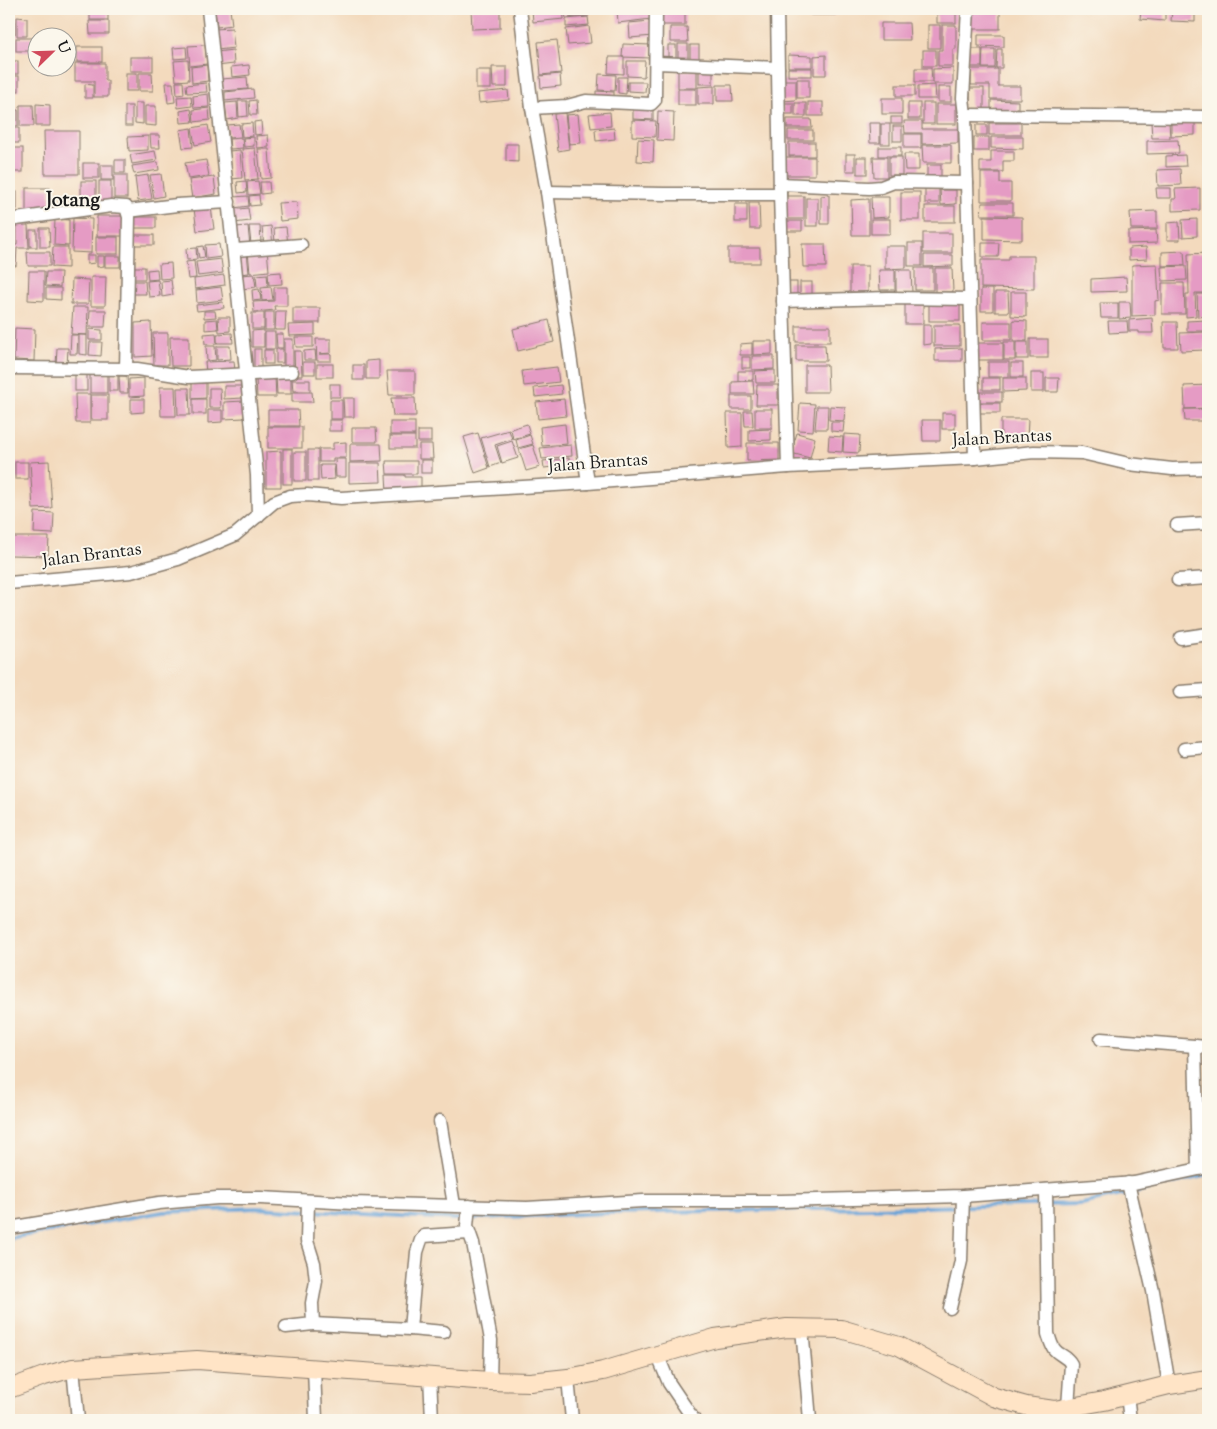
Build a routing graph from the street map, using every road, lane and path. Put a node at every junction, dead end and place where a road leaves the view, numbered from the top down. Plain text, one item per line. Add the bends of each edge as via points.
1 (208, 9) edge
2 (520, 9) edge
3 (656, 9) edge
4 (777, 9) edge
5 (968, 9) edge
6 (657, 63) junction
7 (778, 68) junction
8 (532, 108) junction
9 (965, 115) junction
10 (1208, 117) edge
11 (967, 183) junction
12 (780, 189) junction
13 (547, 192) junction
14 (229, 202) junction
15 (128, 211) junction
16 (9, 220) edge
17 (301, 245) dead end
18 (235, 250) junction
19 (970, 299) junction
20 (783, 301) junction
21 (9, 368) edge
22 (126, 369) junction
23 (292, 372) dead end
24 (246, 375) junction
25 (975, 458) junction
26 (788, 467) junction
27 (1208, 468) edge
28 (588, 483) junction
29 (258, 516) junction
30 (1208, 523) edge
31 (1177, 525) dead end
32 (1208, 578) edge
33 (1178, 580) dead end
34 (9, 583) edge
35 (1208, 634) edge
36 (1180, 638) dead end
37 (1208, 690) edge
38 (1180, 692) dead end
39 (1208, 747) edge
40 (1184, 748) dead end
41 (1101, 1039) dead end
42 (1195, 1046) junction
43 (1208, 1047) edge
44 (440, 1121) dead end
45 (1203, 1168) edge
46 (1129, 1190) junction
47 (1046, 1194) junction
48 (963, 1203) junction
49 (454, 1206) junction
50 (308, 1208) junction
51 (468, 1219) junction
52 (9, 1228) edge
53 (950, 1308) dead end
54 (313, 1324) junction
55 (286, 1327) dead end
56 (802, 1328) junction
57 (410, 1329) junction
58 (444, 1332) dead end
59 (657, 1354) junction
60 (73, 1368) junction
61 (314, 1368) junction
62 (490, 1372) junction
63 (430, 1376) junction
64 (568, 1378) junction
65 (1208, 1379) edge
66 (1168, 1381) junction
67 (9, 1389) edge
68 (1127, 1395) junction
69 (1059, 1413) edge
70 (78, 1420) edge
71 (316, 1420) edge
72 (432, 1420) edge
73 (572, 1420) edge
74 (694, 1420) edge
75 (810, 1420) edge
76 (1130, 1420) edge

1 - 14 street
2 - 8 street
3 - 6 street
4 - 7 street
5 - 9 street
6 - 7 street
6 - 8 street via 655,100 651,104 586,102
7 - 12 street
8 - 13 street
9 - 10 street
9 - 11 street
11 - 12 street via 894,182 870,188
11 - 19 street
12 - 13 street via 664,194
12 - 20 street
13 - 28 street
14 - 15 street
14 - 18 street
15 - 16 street via 126,207 111,206
15 - 22 street
17 - 18 street
18 - 24 street
19 - 20 street
19 - 25 street
20 - 26 street
21 - 22 street
22 - 24 street via 189,377
23 - 24 street
24 - 29 street
25 - 26 street, Jalan Brantas
25 - 27 street, Jalan Brantas via 1034,452 1082,453 1129,464 1172,469
26 - 28 street, Jalan Brantas
28 - 29 street, Jalan Brantas via 341,498 290,496 274,502
29 - 34 street, Jalan Brantas via 235,535 169,562 131,572
30 - 31 street
32 - 33 street
35 - 36 street
37 - 38 street
39 - 40 street
41 - 42 street
42 - 43 street
42 - 45 street
44 - 49 street
45 - 46 street
46 - 47 street
46 - 66 street via 1153,1291
47 - 48 street
47 - 69 street via 1048,1334 1055,1351 1068,1358 1071,1364
48 - 51 street via 643,1201 527,1208
48 - 53 street via 961,1261
49 - 50 street
49 - 51 street
50 - 52 street via 261,1198 217,1198 159,1203
50 - 54 street via 307,1241 316,1281
51 - 57 street via 421,1240 414,1264
51 - 62 street via 491,1340
54 - 55 street
54 - 57 street
56 - 59 main road via 715,1338
56 - 69 main road via 841,1329 899,1346 994,1396
56 - 75 street
57 - 58 street
59 - 64 main road
59 - 74 street via 669,1384
60 - 61 main road via 197,1360
60 - 67 main road
60 - 70 street
61 - 63 main road
61 - 71 street
62 - 63 main road
62 - 64 main road via 530,1382
63 - 72 street
64 - 73 street
65 - 66 main road
66 - 68 main road
68 - 69 main road
68 - 76 street

